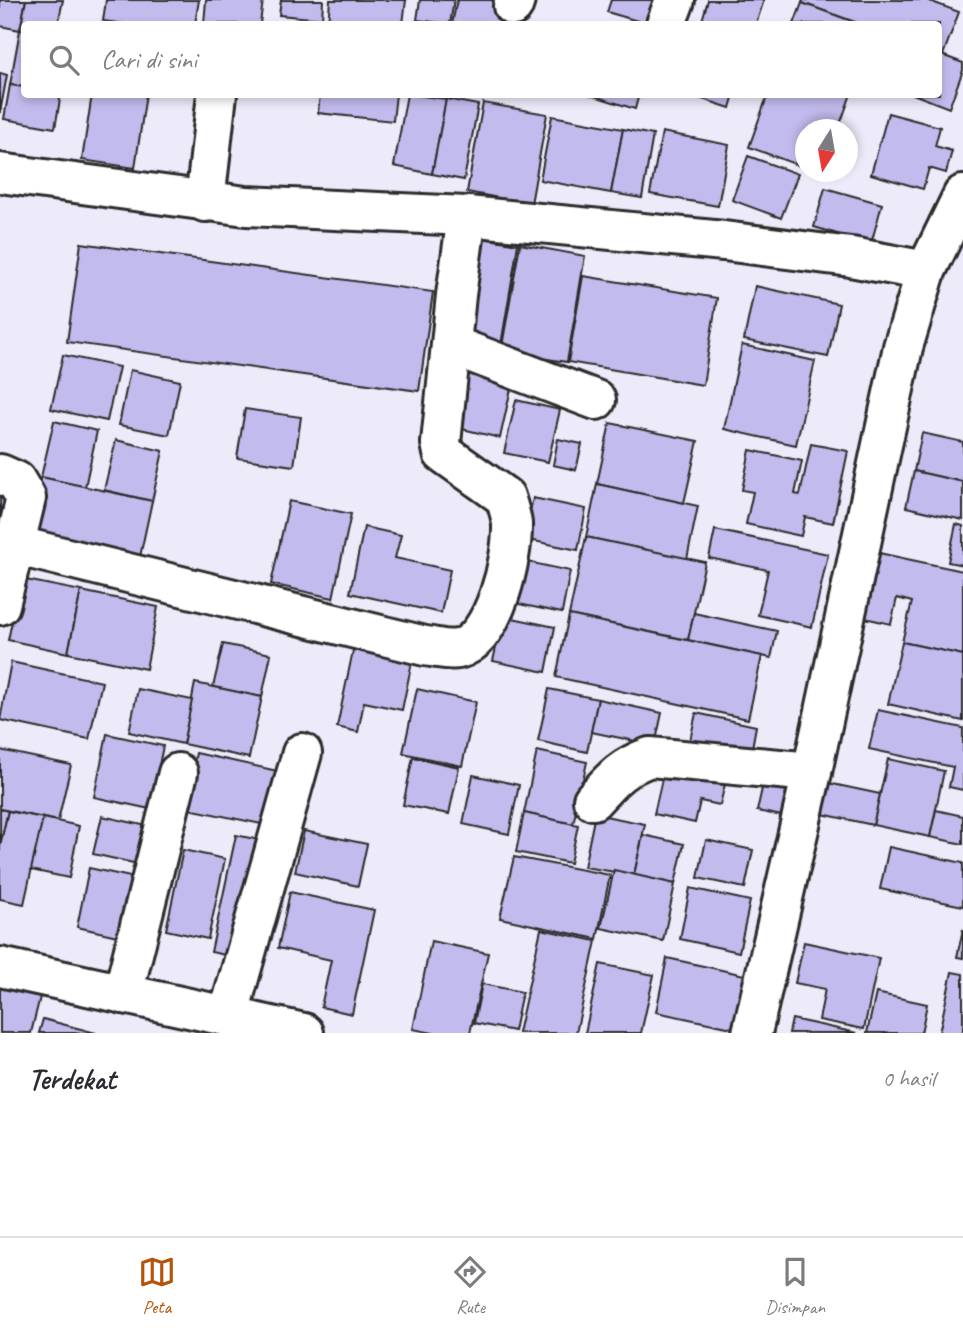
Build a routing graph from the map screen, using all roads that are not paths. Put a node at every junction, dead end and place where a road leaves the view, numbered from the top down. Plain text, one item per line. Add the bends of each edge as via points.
1 (675, 0) edge
2 (667, 21) edge
3 (217, 98) edge
4 (0, 173) edge
5 (963, 195) edge
6 (205, 202) junction
7 (467, 216) junction
8 (926, 271) junction
9 (451, 345) junction
10 (596, 400) dead end
11 (0, 474) edge
12 (14, 545) junction
13 (0, 605) edge
14 (302, 753) dead end
15 (812, 772) junction
16 (178, 773) dead end
17 (593, 800) dead end
18 (0, 967) edge
19 (124, 994) junction
20 (208, 1021) edge
21 (304, 1033) edge
22 (752, 1033) edge

1 - 2 street
3 - 6 street
4 - 6 street
5 - 8 street
6 - 7 street
7 - 8 street via 724,241
7 - 9 street
8 - 15 street via 903,346
9 - 10 street
9 - 12 street via 443,453 506,497 512,522 499,598 480,635 458,649 425,646
11 - 12 street via 16,481 26,498
12 - 13 street
14 - 20 street
15 - 17 street via 650,757 618,772
15 - 22 street
16 - 19 street
18 - 19 street
19 - 20 street
20 - 21 street

